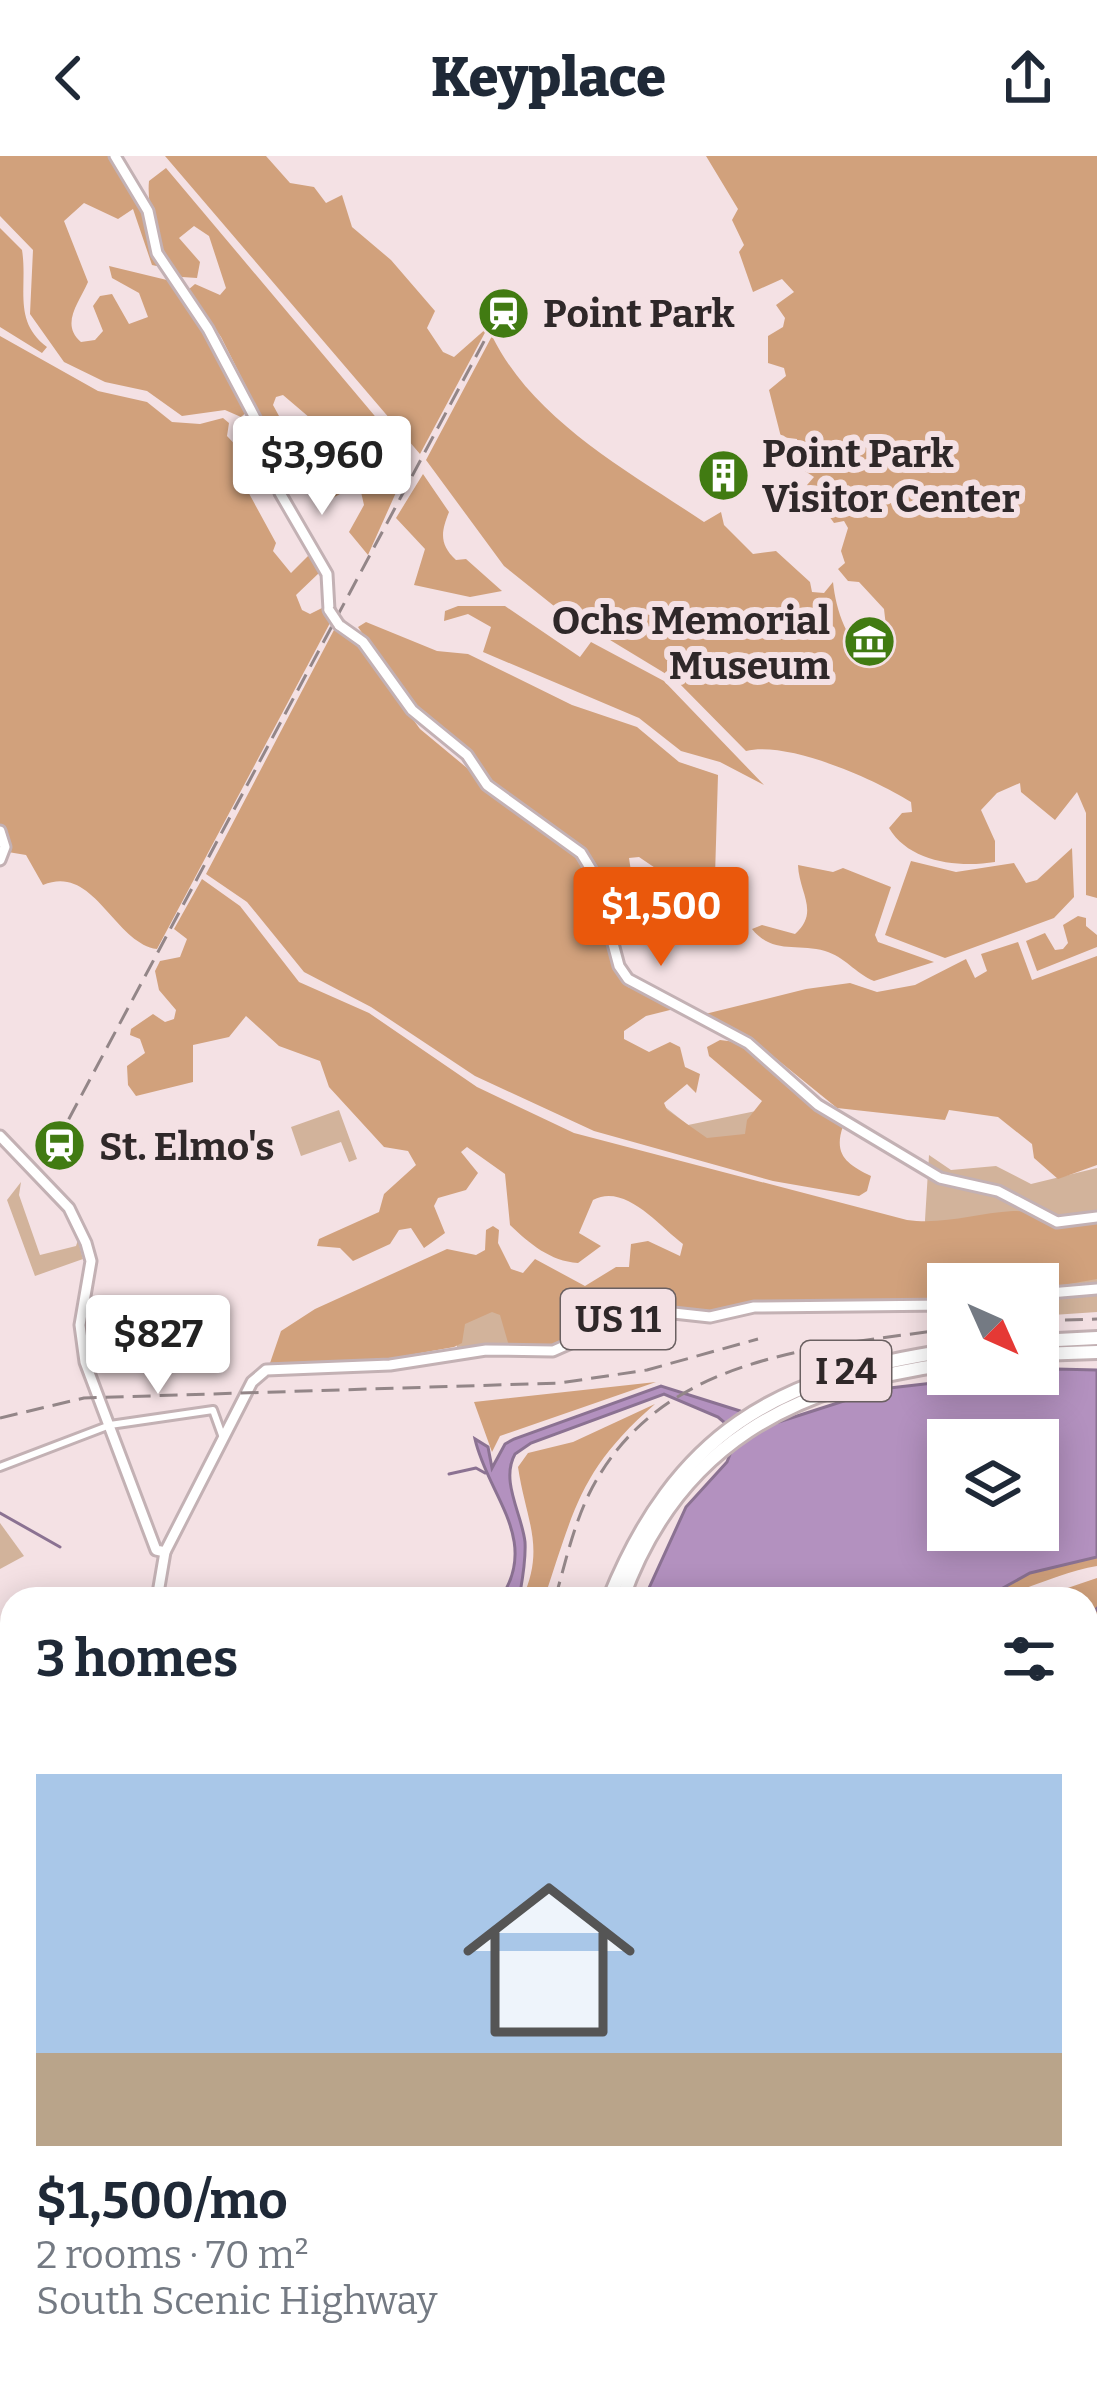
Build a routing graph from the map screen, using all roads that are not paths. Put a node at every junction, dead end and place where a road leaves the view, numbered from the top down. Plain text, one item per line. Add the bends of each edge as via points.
1 (115, 156) edge
2 (0, 831) edge
3 (0, 860) edge
4 (0, 1136) edge
5 (1097, 1217) edge
6 (1093, 1287) edge
7 (1059, 1291) edge
8 (927, 1306) edge
9 (1097, 1339) edge
10 (1059, 1340) edge
11 (1097, 1352) edge
12 (1059, 1353) edge
13 (927, 1355) edge
14 (927, 1368) edge
15 (757, 1415) junction
16 (110, 1425) junction
17 (224, 1438) junction
18 (721, 1441) junction
19 (0, 1467) edge
20 (165, 1552) junction
21 (159, 1587) edge
22 (614, 1587) edge
23 (628, 1587) edge

1 - 5 main road, bridge via 148,211 157,253 265,437 280,493 327,574 329,610 487,785 581,853 596,876 628,979 748,1043 818,1105 947,1181 998,1191 1057,1222
2 - 3 main road
4 - 16 main road via 69,1208 86,1243 91,1275 81,1342
6 - 7 main road
8 - 17 main road, US 11 via 754,1307 710,1318 646,1310 553,1351 266,1370 255,1376
9 - 10 highway
11 - 12 highway
13 - 15 highway, I 24 via 854,1368
14 - 15 highway, I 24 via 846,1384
15 - 18 highway, I 24
16 - 17 street via 213,1410
16 - 19 street
16 - 20 main road via 156,1550
17 - 20 main road, US 11
18 - 22 highway, I 24 via 668,1487
18 - 23 highway, I 24 via 669,1508
20 - 21 main road, US 11

